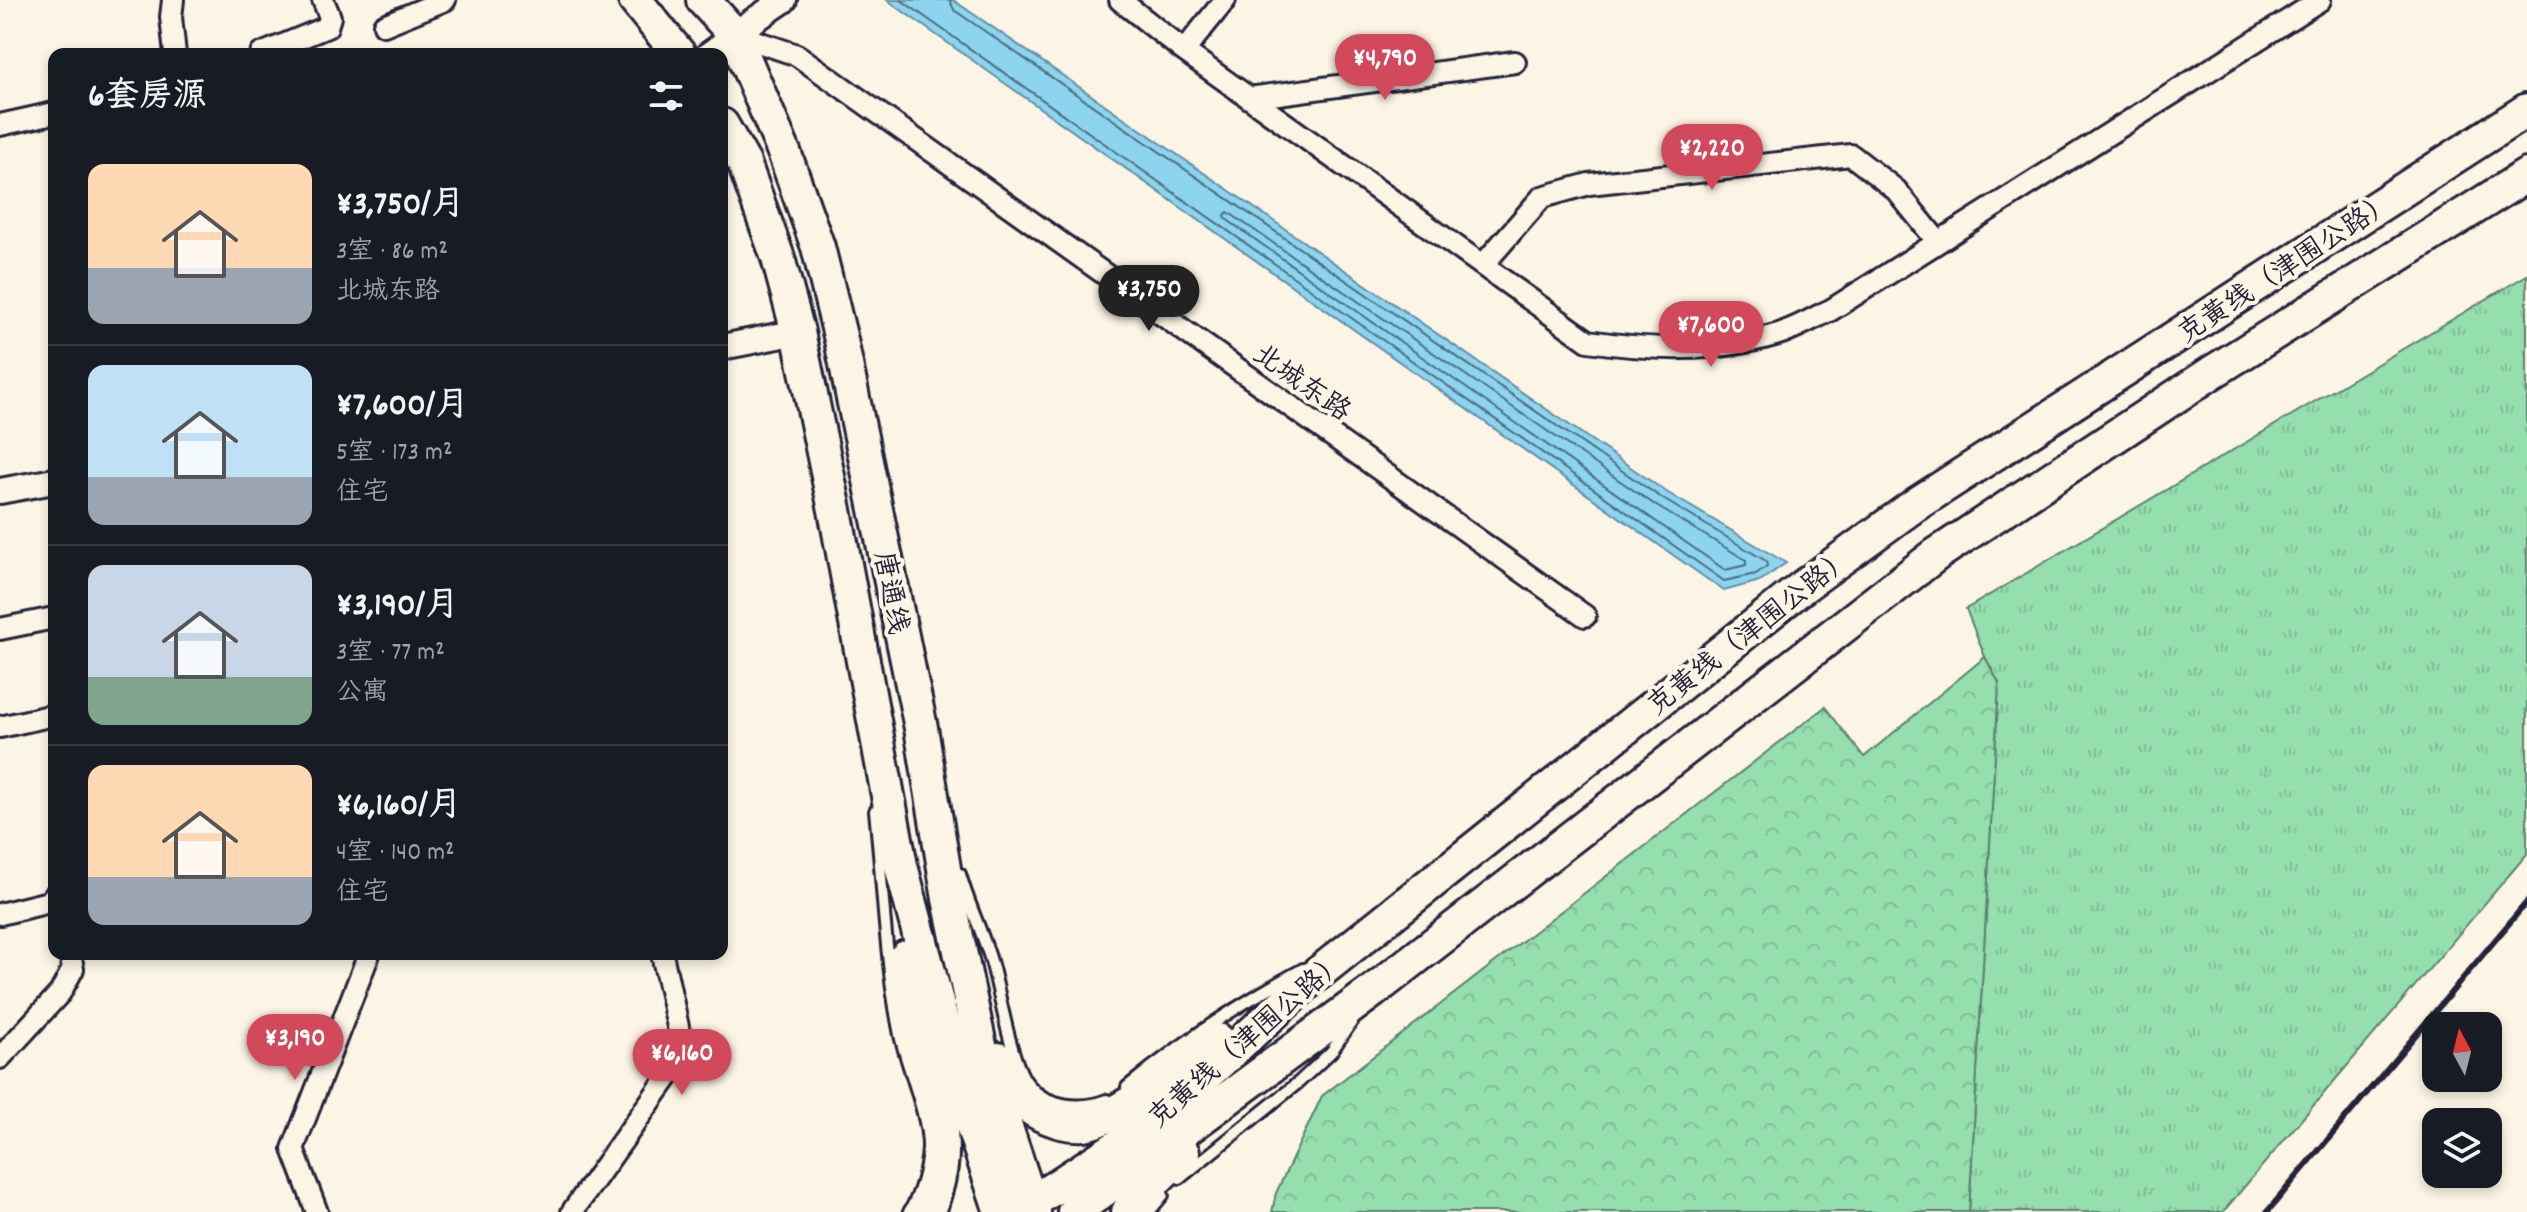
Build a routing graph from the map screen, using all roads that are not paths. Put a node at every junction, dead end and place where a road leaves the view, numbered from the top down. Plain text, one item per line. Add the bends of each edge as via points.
1 (173, 0) edge
2 (323, 0) edge
3 (445, 0) edge
4 (635, 0) edge
5 (703, 0) edge
6 (784, 0) edge
7 (1225, 0) edge
8 (2320, 0) edge
9 (1124, 2) edge
10 (384, 25) dead end
11 (734, 34) junction
12 (174, 48) edge
13 (276, 48) edge
14 (674, 48) edge
15 (714, 48) edge
16 (1184, 51) junction
17 (1515, 62) dead end
18 (1249, 98) junction
19 (2527, 110) edge
20 (48, 114) edge
21 (0, 125) edge
22 (728, 135) edge
23 (2527, 175) edge
24 (1938, 242) junction
25 (1483, 265) junction
26 (798, 332) junction
27 (728, 346) edge
28 (48, 482) edge
29 (0, 491) edge
30 (1585, 616) dead end
31 (48, 619) edge
32 (0, 629) edge
33 (48, 716) edge
34 (0, 727) edge
35 (921, 728) junction
36 (879, 745) junction
37 (875, 783) dead end
38 (874, 795) dead end
39 (949, 826) dead end
40 (901, 866) junction
41 (957, 866) dead end
42 (949, 899) junction
43 (48, 903) edge
44 (0, 914) edge
45 (1371, 931) junction
46 (71, 960) edge
47 (367, 960) edge
48 (663, 960) edge
49 (1311, 979) junction
50 (1373, 991) junction
51 (1309, 1038) junction
52 (0, 1058) edge
53 (1176, 1182) dead end
54 (1167, 1191) dead end
55 (1020, 1210) edge
56 (317, 1212) edge
57 (572, 1212) edge
58 (909, 1212) edge
59 (929, 1212) edge
60 (1074, 1212) edge
61 (1128, 1212) edge
62 (1149, 1212) edge

1 - 12 street
2 - 13 street via 330,17 327,27
3 - 10 street
4 - 14 highway
5 - 11 highway, 唐通线
6 - 11 street
7 - 16 street
8 - 24 street
9 - 16 street
11 - 15 street
11 - 30 street, 北城东路 via 797,55
11 - 35 highway, 唐通线 via 818,247
16 - 18 street
17 - 18 street
18 - 25 street
19 - 45 highway, 克黄线（津围公路） via 1915,505 1758,622
20 - 21 street
22 - 26 highway, 唐通线 via 744,163 778,258
23 - 50 highway, 克黄线（津围公路） via 1937,554
24 - 25 street via 1831,310 1776,335 1715,347 1639,348 1588,341
24 - 25 street via 1896,190 1851,155 1589,184 1542,197
26 - 27 street
26 - 36 highway, 唐通线
28 - 29 street
31 - 32 street
33 - 34 street
35 - 39 lane
35 - 42 highway, 唐通线
36 - 37 lane
36 - 40 highway, 唐通线
38 - 58 lane via 892,989 928,1146
40 - 55 highway, 唐通线 via 960,1089
40 - 59 highway via 899,916 941,1129 938,1184
41 - 45 lane via 990,957 1019,1067 1028,1085 1061,1104 1105,1102 1250,997
42 - 49 highway via 972,956 1008,1086 1033,1110 1061,1124 1105,1118
42 - 55 highway, 唐通线
43 - 44 street
45 - 49 highway, 克黄线（津围公路）
46 - 52 street via 73,969 60,993
47 - 56 street via 293,1149
48 - 57 street via 684,1054
49 - 55 highway, 克黄线（津围公路） via 1185,1094 1120,1145
50 - 51 highway, 克黄线（津围公路）
50 - 53 lane via 1331,1052
51 - 60 highway, 克黄线（津围公路）
51 - 61 highway via 1162,1172
54 - 62 lane

